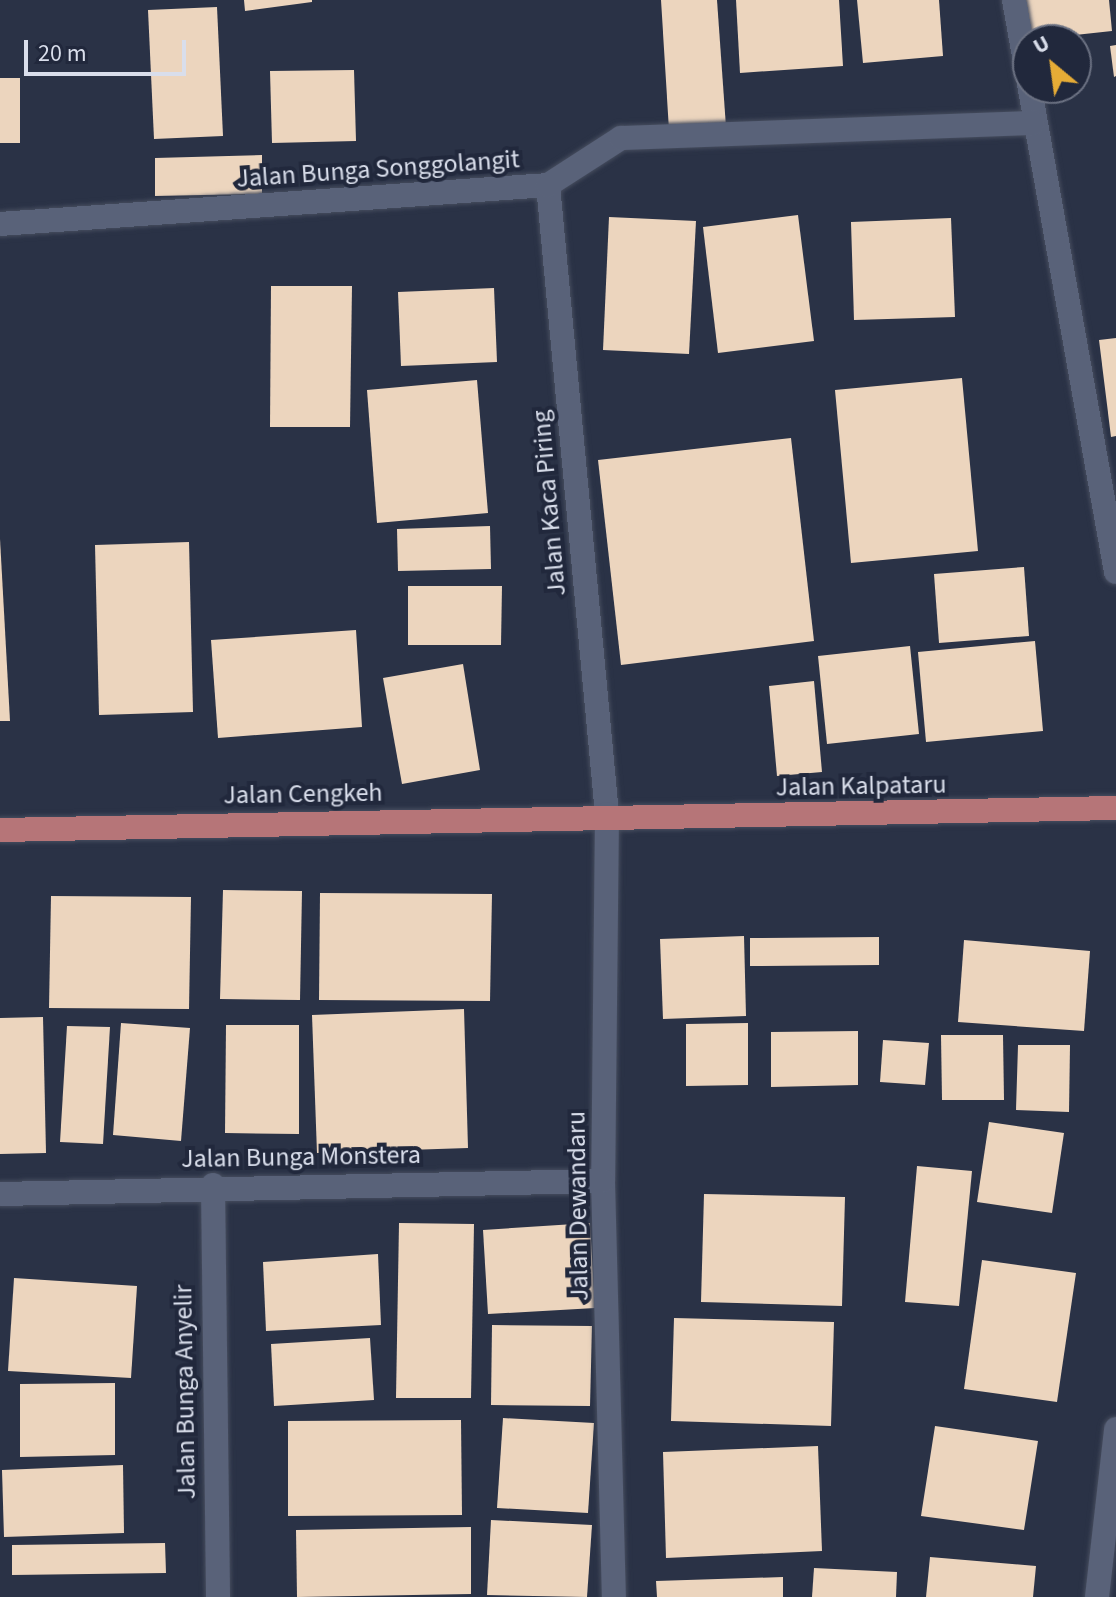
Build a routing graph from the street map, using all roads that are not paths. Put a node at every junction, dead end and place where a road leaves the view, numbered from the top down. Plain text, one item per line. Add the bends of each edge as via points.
1 (1014, 0) edge
2 (1033, 123) junction
3 (548, 185) junction
4 (0, 224) edge
5 (1116, 572) edge
6 (1116, 808) edge
7 (607, 814) junction
8 (0, 830) edge
9 (603, 1181) junction
10 (213, 1185) junction
11 (0, 1194) edge
12 (1116, 1429) edge
13 (218, 1597) edge
14 (614, 1597) edge
15 (1097, 1597) edge

1 - 2 street
2 - 3 street, Jalan Bunga Songgolangit via 621,138
2 - 5 street
3 - 4 street, Jalan Bunga Songgolangit
3 - 7 street, Jalan Kaca Piring
6 - 7 main road, Jalan Kalpataru
7 - 8 main road, Jalan Cengkeh
7 - 9 street, Jalan Dewandaru
9 - 10 street, Jalan Bunga Monstera
9 - 14 street, Jalan Dewandaru
10 - 11 street, Jalan Bunga Monstera
10 - 13 street, Jalan Bunga Anyelir
12 - 15 street

